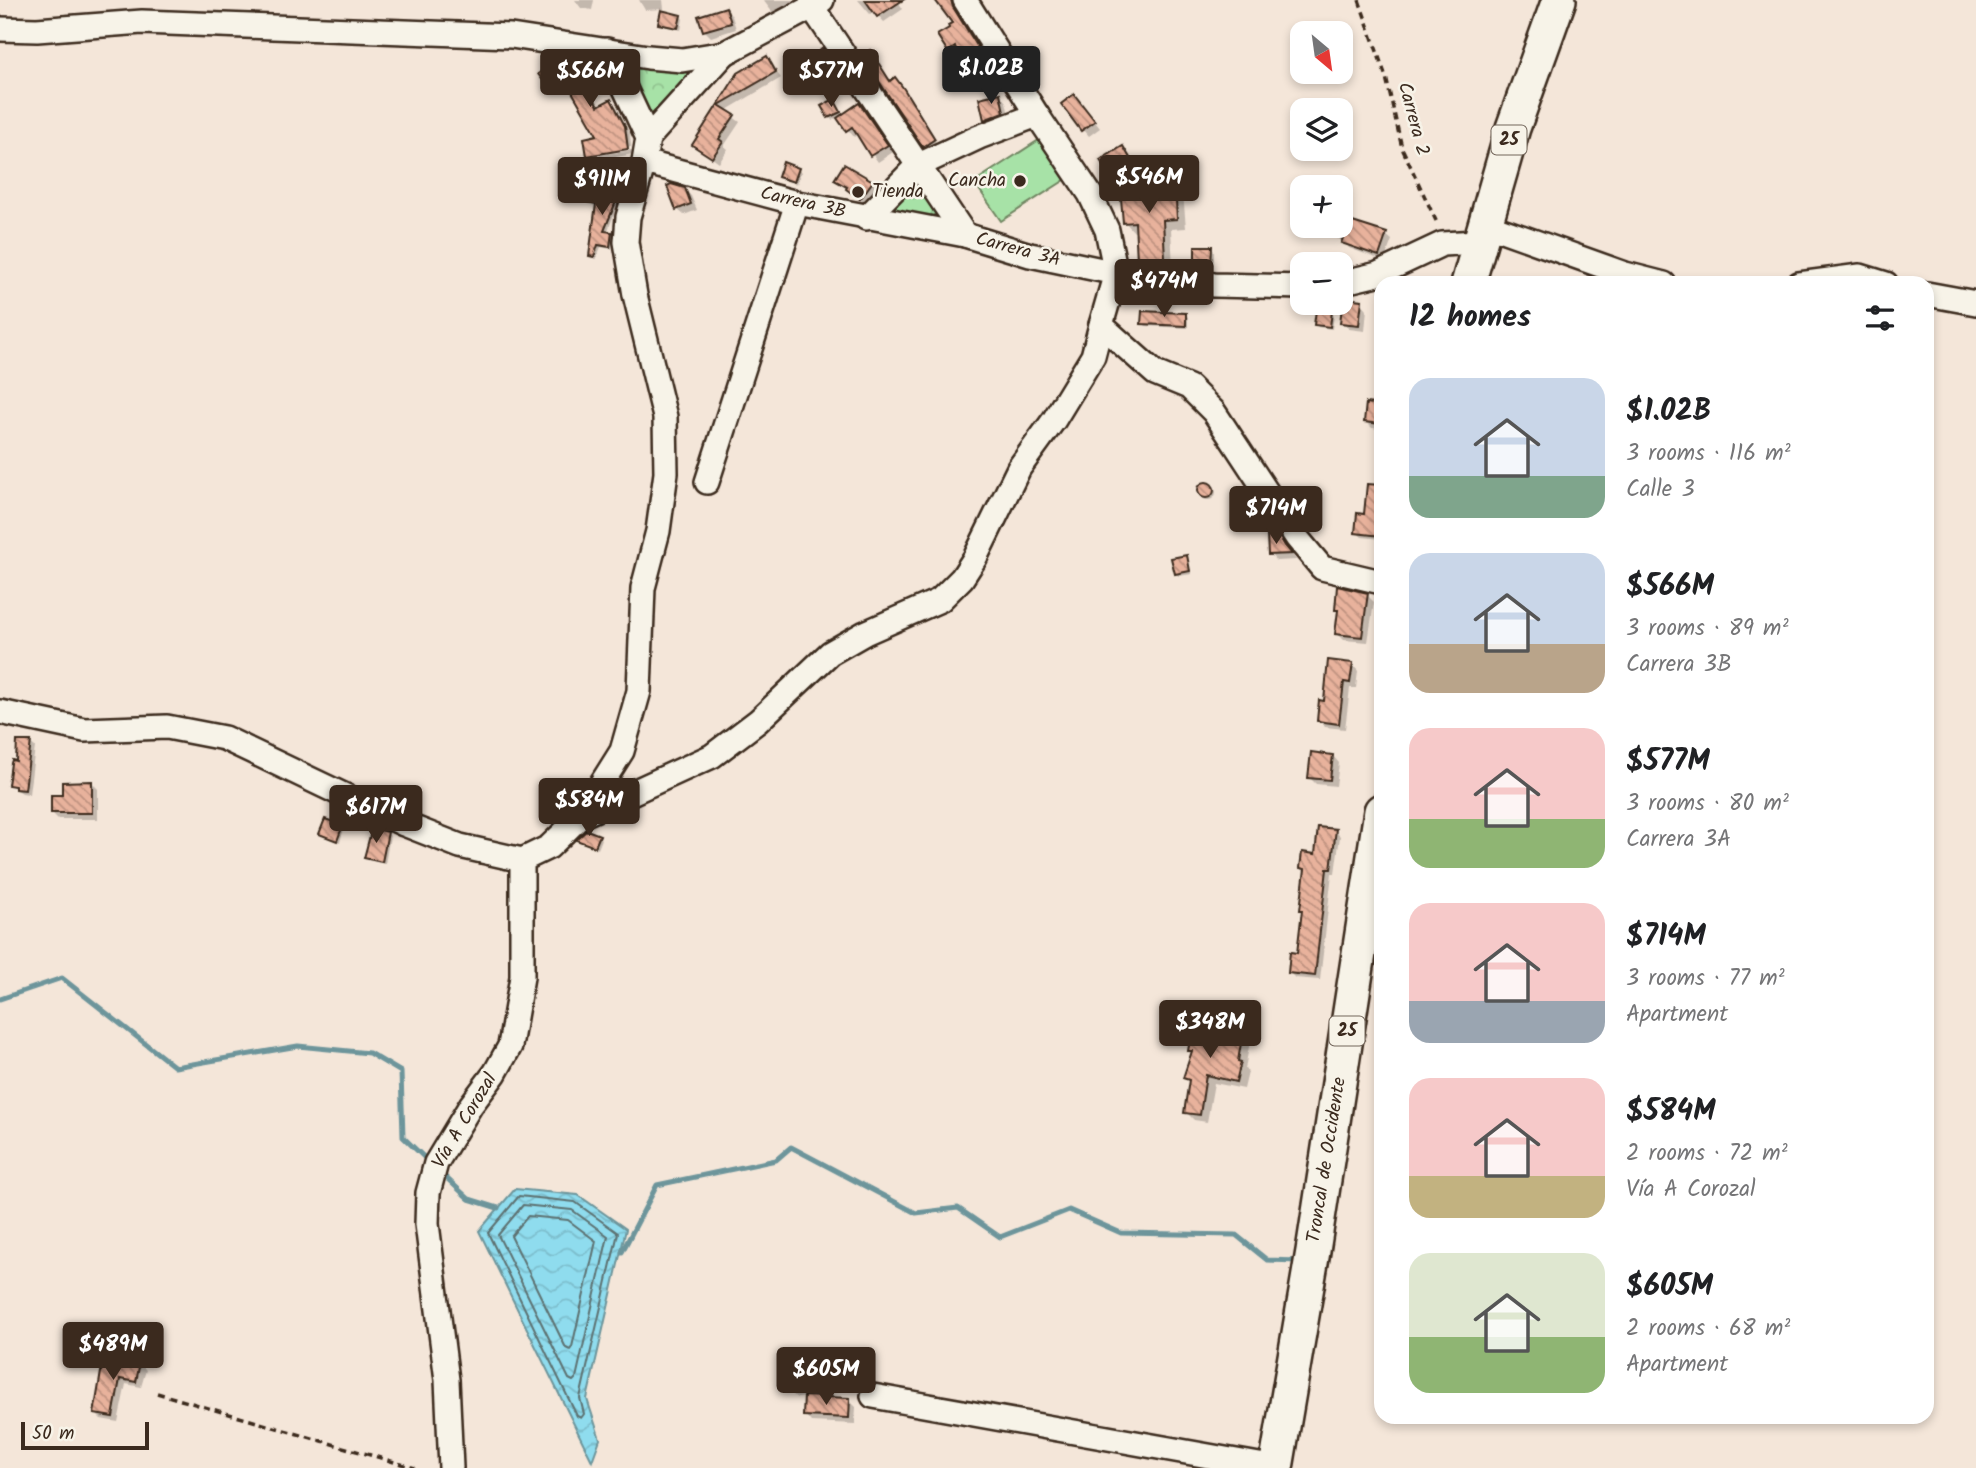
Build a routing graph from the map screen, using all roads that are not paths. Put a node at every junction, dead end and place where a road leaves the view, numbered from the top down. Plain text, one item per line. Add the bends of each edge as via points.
1 (965, 0) edge
2 (1559, 0) edge
3 (817, 4) edge
4 (0, 29) edge
5 (607, 50) junction
6 (725, 53) junction
7 (1037, 115) junction
8 (648, 138) junction
9 (644, 162) junction
10 (917, 166) junction
11 (797, 203) junction
12 (866, 218) junction
13 (1482, 233) junction
14 (965, 235) junction
15 (1116, 274) junction
16 (1470, 276) edge
17 (1633, 276) edge
18 (1353, 281) edge
19 (1290, 287) edge
20 (1934, 294) edge
21 (1976, 303) edge
22 (1101, 325) junction
23 (707, 482) dead end
24 (1374, 580) edge
25 (0, 712) edge
26 (580, 816) junction
27 (1374, 857) edge
28 (522, 860) junction
29 (873, 1396) dead end
30 (451, 1468) edge
31 (1276, 1468) edge

1 - 7 street
2 - 13 highway, 25 via 1513,128
3 - 6 street
3 - 10 street, Carrera 3A
4 - 5 street via 142,22 511,36
5 - 6 street via 682,60
5 - 8 street
6 - 8 street
7 - 10 street
7 - 15 street via 1090,194 1107,230
8 - 9 street
9 - 11 street, Carrera 3B
9 - 26 street via 628,217 626,242 665,417 666,473 658,531 643,588 639,691 622,751
10 - 12 street
10 - 14 street, Carrera 3A
11 - 12 street, Carrera 3B
11 - 23 street
12 - 14 street, Carrera 3B
13 - 16 highway, 25
13 - 17 street
13 - 18 street via 1442,244
14 - 15 street, Carrera 3A
15 - 19 street, Carrera 3A via 1214,285
15 - 22 street
20 - 21 street
22 - 24 street via 1155,373 1189,387 1214,412 1322,568
22 - 26 street via 1093,356 1019,468 975,558 940,600 865,632 830,653 758,721 712,755
25 - 28 street via 84,730 167,727 224,738 404,824 460,846
26 - 28 street via 549,847
27 - 31 highway, Troncal de Occidente / 25
28 - 30 street, Vía A Corozal via 522,977 510,1046 436,1163 428,1193 427,1224 447,1380
29 - 31 street

